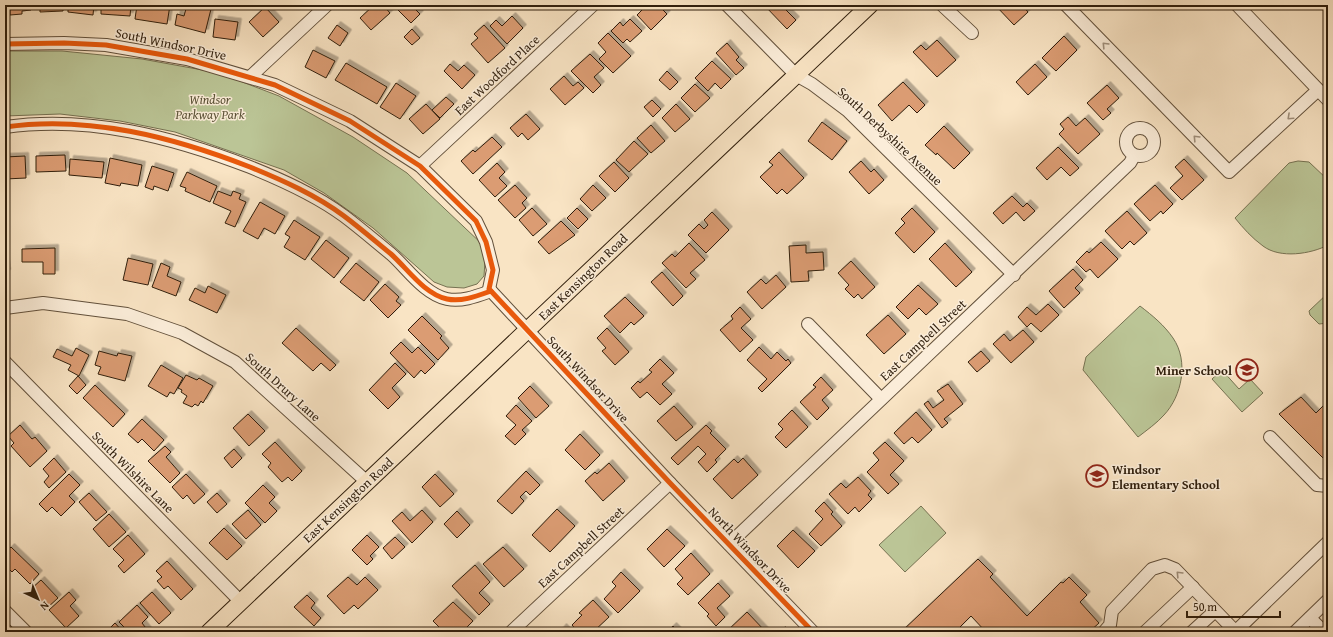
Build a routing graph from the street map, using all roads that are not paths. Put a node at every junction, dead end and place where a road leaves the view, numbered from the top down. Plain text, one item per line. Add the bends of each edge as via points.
1 (327, 5) edge
2 (593, 5) edge
3 (728, 5) edge
4 (870, 5) edge
5 (942, 5) edge
6 (1066, 5) edge
7 (1237, 5) edge
8 (972, 33) dead end
9 (5, 44) edge
10 (796, 75) junction
11 (250, 77) junction
12 (1318, 90) junction
13 (1328, 100) edge
14 (5, 127) edge
15 (1134, 156) dead end
16 (420, 166) junction
17 (1014, 274) junction
18 (491, 291) junction
19 (5, 308) edge
20 (808, 324) dead end
21 (527, 331) junction
22 (5, 362) edge
23 (881, 399) junction
24 (1270, 437) dead end
25 (368, 482) junction
26 (670, 483) junction
27 (1328, 486) edge
28 (1328, 542) edge
29 (729, 544) junction
30 (1192, 587) junction
31 (1328, 600) edge
32 (241, 602) junction
33 (5, 611) edge
34 (1215, 611) junction
35 (1310, 618) junction
36 (26, 632) edge
37 (209, 632) edge
38 (511, 632) edge
39 (813, 632) edge
40 (1104, 632) edge
41 (1145, 632) edge
42 (1192, 632) edge
43 (1235, 632) edge
44 (1294, 632) edge
45 (1324, 632) edge

1 - 11 street
2 - 16 street, East Woodford Place
3 - 10 street, South Derbyshire Avenue
4 - 10 main road, East Kensington Road
5 - 8 street
12 -> 6 street via 1229,172
7 - 12 street
9 - 11 street, South Windsor Drive via 106,45 187,59
10 - 17 street, South Derbyshire Avenue via 848,111
10 - 21 main road, East Kensington Road
11 - 16 street, South Windsor Drive via 275,85 350,121
12 - 13 street
14 - 18 street via 54,123 101,126 206,150 286,182 342,215 392,255 430,291 447,299 468,299
15 - 17 street, East Campbell Street via 1130,163
16 - 18 street, South Windsor Drive via 476,221 486,242 492,270 489,289
17 - 23 street, East Campbell Street
18 - 21 street, South Windsor Drive
19 - 25 street, South Drury Lane via 43,303 128,314 182,333 235,362
20 - 23 street
21 - 25 main road, East Kensington Road
21 - 26 street, South Windsor Drive
22 - 32 street, South Wilshire Lane
23 - 29 street, East Campbell Street
24 - 27 street via 1317,485
25 - 32 main road, East Kensington Road
26 - 29 street, North Windsor Drive
26 - 38 street, East Campbell Street
28 - 43 street
29 - 39 street, North Windsor Drive
30 - 34 street
30 -> 40 street via 1175,569 1165,565 1152,569 1112,610 1110,625
30 - 41 street
31 - 35 street
32 - 37 main road, East Kensington Road
33 - 36 street
34 - 42 street
34 - 43 street
35 - 44 street
35 - 45 street

